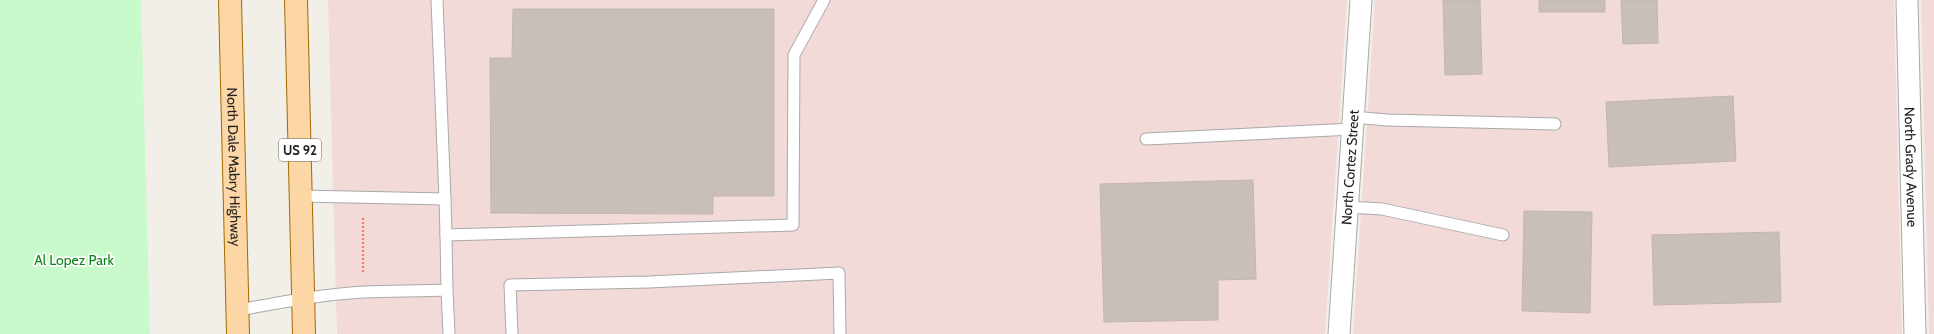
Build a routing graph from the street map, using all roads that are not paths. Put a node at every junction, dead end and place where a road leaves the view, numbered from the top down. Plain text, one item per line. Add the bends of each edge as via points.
1 (230, 0) edge
2 (296, 0) edge
3 (437, 0) edge
4 (824, 0) edge
5 (1361, 0) edge
6 (1908, 0) edge
7 (1353, 123) junction
8 (1555, 124) dead end
9 (1146, 139) dead end
10 (301, 196) junction
11 (445, 199) junction
12 (1348, 207) junction
13 (446, 235) junction
14 (1503, 235) dead end
15 (447, 290) junction
16 (303, 299) junction
17 (238, 310) junction
18 (238, 334) edge
19 (304, 334) edge
20 (449, 334) edge
21 (512, 334) edge
22 (840, 334) edge
23 (1339, 334) edge
24 (1915, 334) edge

1 - 17 main road, North Dale Mabry Highway
2 - 10 main road, US 92
3 - 11 lane
4 - 13 lane via 794,55 793,225
5 - 7 street, North Cortez Street
6 - 24 street, North Grady Avenue
7 - 8 lane via 1387,120
7 - 9 lane
7 - 12 street, North Cortez Street
10 - 11 lane
10 - 16 main road, US 92
11 - 13 lane
12 - 14 lane via 1382,209
12 - 23 street, North Cortez Street
13 - 15 lane
15 - 16 lane via 364,292
15 - 20 lane
16 - 17 lane
16 - 19 main road, US 92
17 - 18 main road, North Dale Mabry Highway
21 - 22 lane via 510,285 650,282 839,273

